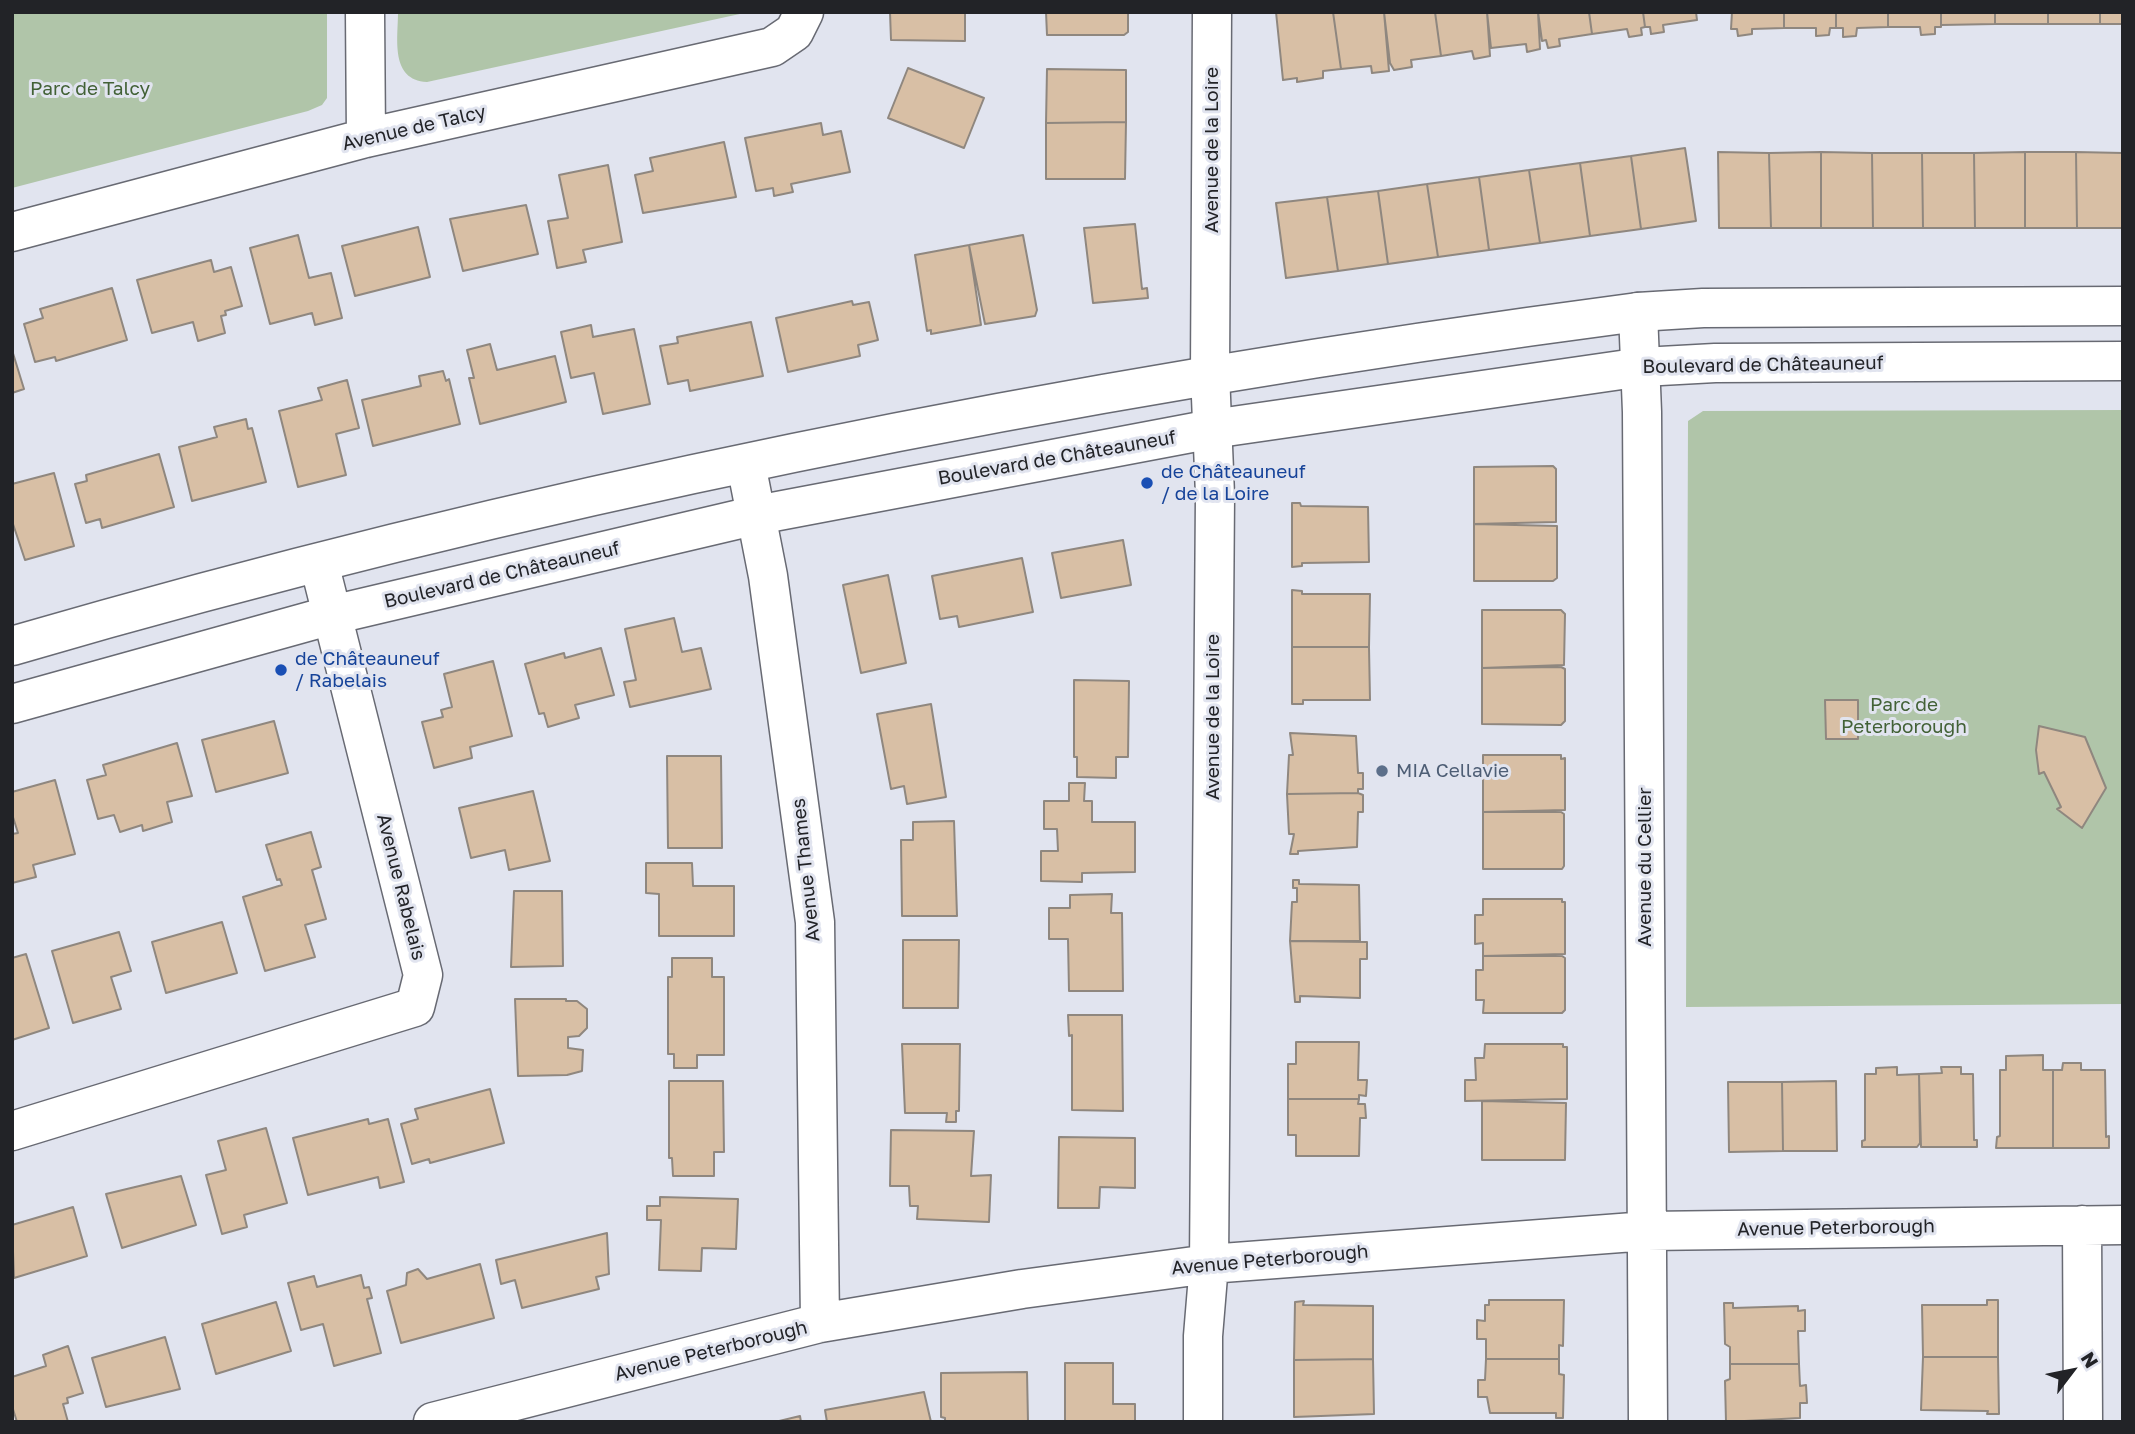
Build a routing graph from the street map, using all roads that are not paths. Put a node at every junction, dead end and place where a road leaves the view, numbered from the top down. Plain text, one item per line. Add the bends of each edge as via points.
1 (365, 12) edge
2 (804, 12) edge
3 (1212, 12) edge
4 (366, 138) junction
5 (12, 232) edge
6 (2123, 306) edge
7 (1637, 312) junction
8 (2123, 361) edge
9 (1642, 367) junction
10 (1210, 373) junction
11 (1212, 429) junction
12 (746, 464) junction
13 (757, 515) junction
14 (319, 563) junction
15 (332, 615) junction
16 (12, 646) edge
17 (12, 704) edge
18 (12, 1131) edge
19 (2082, 1225) junction
20 (2123, 1225) edge
21 (1647, 1231) junction
22 (1209, 1264) junction
23 (820, 1323) junction
24 (433, 1422) edge
25 (1203, 1422) edge
26 (1648, 1422) edge
27 (2083, 1422) edge

1 - 4 street
2 - 4 street, Avenue de Talcy via 794,32 772,47
3 - 10 street, Avenue de la Loire
4 - 5 street, Avenue de Talcy
6 - 7 street
7 - 9 street, Avenue du Cellier
7 - 10 street
8 - 9 street, Boulevard de Châteauneuf
9 - 11 street, Boulevard de Châteauneuf
9 - 21 street, Avenue du Cellier
10 - 11 street, Avenue de la Loire
10 - 12 street
11 - 13 street, Boulevard de Châteauneuf
11 - 22 street, Avenue de la Loire
12 - 13 street, Avenue Thames
12 - 14 street via 530,510
13 - 15 street, Boulevard de Châteauneuf
13 - 23 street, Avenue Thames via 815,922
14 - 15 street, Avenue Rabelais
14 - 16 street
15 - 17 street, Boulevard de Châteauneuf
15 - 18 street, Avenue Rabelais via 423,975 415,1007
19 - 20 street, Avenue Peterborough
19 - 21 street, Avenue Peterborough
19 - 27 street
21 - 22 street, Avenue Peterborough
21 - 26 street, Avenue du Cellier
22 - 23 street, Avenue Peterborough
22 - 25 street, Avenue de la Loire
23 - 24 street, Avenue Peterborough

